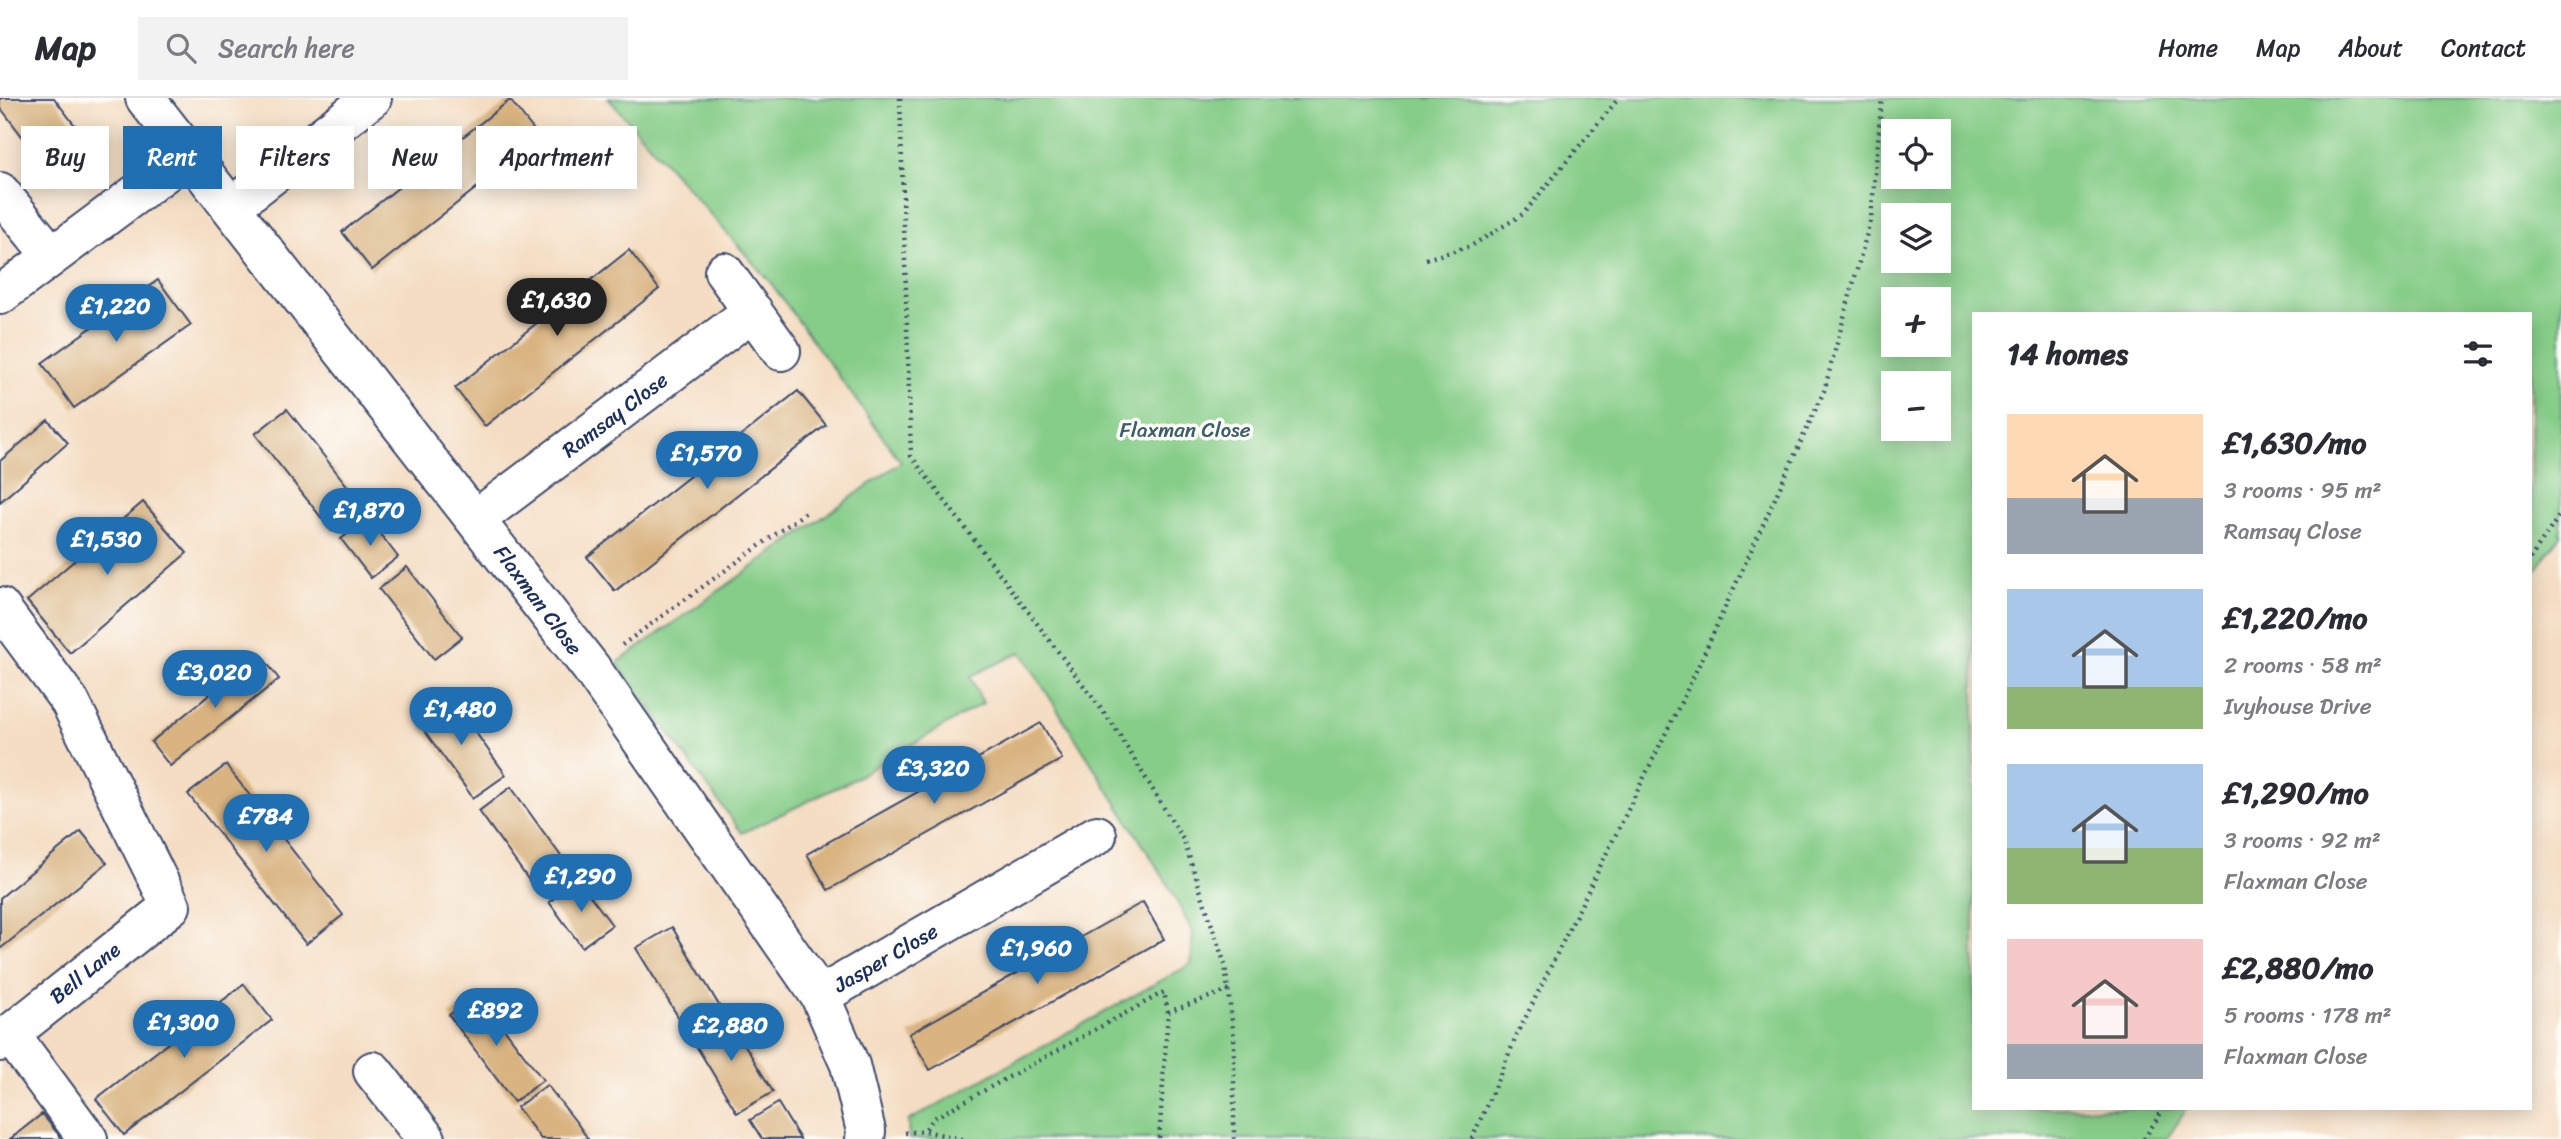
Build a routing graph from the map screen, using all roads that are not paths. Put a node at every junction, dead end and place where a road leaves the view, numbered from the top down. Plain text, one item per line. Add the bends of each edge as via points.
1 (145, 98) edge
2 (372, 98) edge
3 (168, 126) edge
4 (143, 189) edge
5 (217, 189) edge
6 (0, 192) edge
7 (231, 207) junction
8 (52, 256) junction
9 (723, 272) dead end
10 (0, 295) edge
11 (753, 311) junction
12 (781, 351) dead end
13 (476, 519) junction
14 (0, 607) edge
15 (1097, 836) dead end
16 (820, 996) junction
17 (5, 1038) edge
18 (373, 1071) dead end
19 (88, 1139) edge
20 (426, 1139) edge
21 (865, 1139) edge

1 - 3 street, Flaxman Close
2 - 7 street
4 - 8 street
5 - 7 street, Flaxman Close
6 - 8 street
7 - 13 street, Flaxman Close
8 - 10 street
9 - 11 street
11 - 12 street
11 - 13 street, Ramsay Close
13 - 16 street, Flaxman Close via 591,668
14 - 17 street, Bell Lane via 70,702 172,906
15 - 16 street, Jasper Close
16 - 21 street, Flaxman Close via 850,1065
17 - 19 street
18 - 20 street

